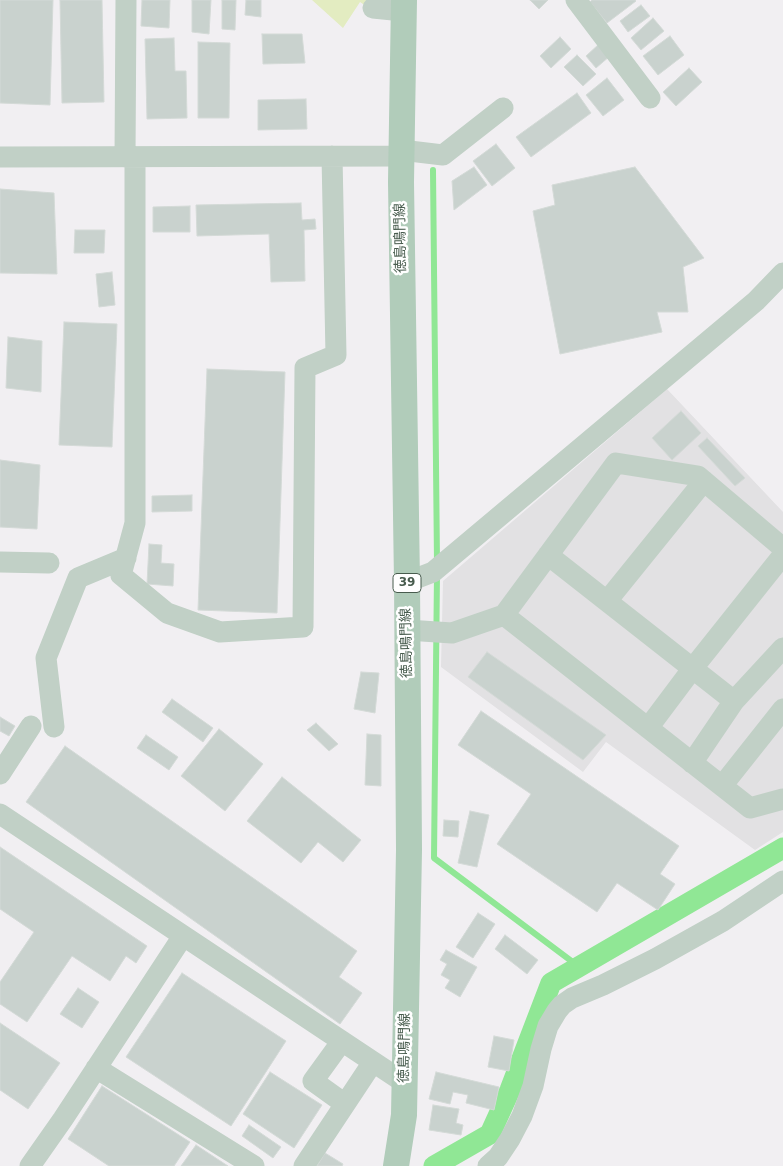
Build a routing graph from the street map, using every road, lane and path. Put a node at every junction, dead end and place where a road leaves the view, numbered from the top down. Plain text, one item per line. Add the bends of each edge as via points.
1 (126, 0) edge
2 (576, 0) edge
3 (404, 5) edge
4 (373, 8) dead end
5 (650, 98) dead end
6 (504, 108) dead end
7 (401, 153) junction
8 (332, 156) junction
9 (0, 157) edge
10 (130, 157) junction
11 (783, 273) edge
12 (704, 481) junction
13 (783, 548) edge
14 (548, 555) junction
15 (783, 555) edge
16 (126, 558) junction
17 (0, 562) edge
18 (49, 563) dead end
19 (407, 582) junction
20 (607, 601) junction
21 (504, 615) junction
22 (407, 630) junction
23 (783, 648) edge
24 (693, 668) junction
25 (734, 701) junction
26 (783, 709) edge
27 (31, 726) dead end
28 (54, 727) dead end
29 (648, 728) junction
30 (692, 763) junction
31 (0, 774) edge
32 (722, 786) junction
33 (783, 798) edge
34 (0, 814) edge
35 (783, 881) edge
36 (183, 936) junction
37 (342, 1041) junction
38 (373, 1062) junction
39 (96, 1068) junction
40 (405, 1083) junction
41 (345, 1104) junction
42 (30, 1166) edge
43 (254, 1166) edge
44 (304, 1166) edge
45 (396, 1166) edge
46 (488, 1166) edge

1 - 10 street
2 - 5 street
3 - 4 street
3 - 7 main road, 徳島鳴門線 / 39
6 - 7 street via 443,155
7 - 8 street
7 - 19 main road, 徳島鳴門線 / 39
8 - 10 street
8 - 16 street via 336,354 305,368 303,627 220,632 167,613 121,575
9 - 10 street
10 - 16 street via 135,524
11 - 19 street via 756,301 433,572
12 - 13 street
12 - 14 street via 698,476 616,463
12 - 20 street
14 - 20 street
14 - 21 street
15 - 24 street
16 - 28 street via 78,578 46,658
17 - 18 street
19 - 22 main road, 徳島鳴門線 / 39
20 - 24 street
21 - 22 street via 452,633
21 - 29 street
22 - 40 main road, 徳島鳴門線 / 39 via 409,850
23 - 25 street
24 - 25 street
24 - 29 street
25 - 30 street
26 - 32 street
27 - 31 street
29 - 30 street
30 - 32 street
32 - 33 street via 750,808
34 - 36 street
35 - 46 street via 723,921 562,1005 548,1026 522,1116 498,1157
36 - 37 street
36 - 39 street
37 - 38 street
37 - 41 street via 314,1081
38 - 40 street
38 - 41 street
39 - 42 street
39 - 43 street
40 - 45 main road, 徳島鳴門線 / 39
41 - 44 street

